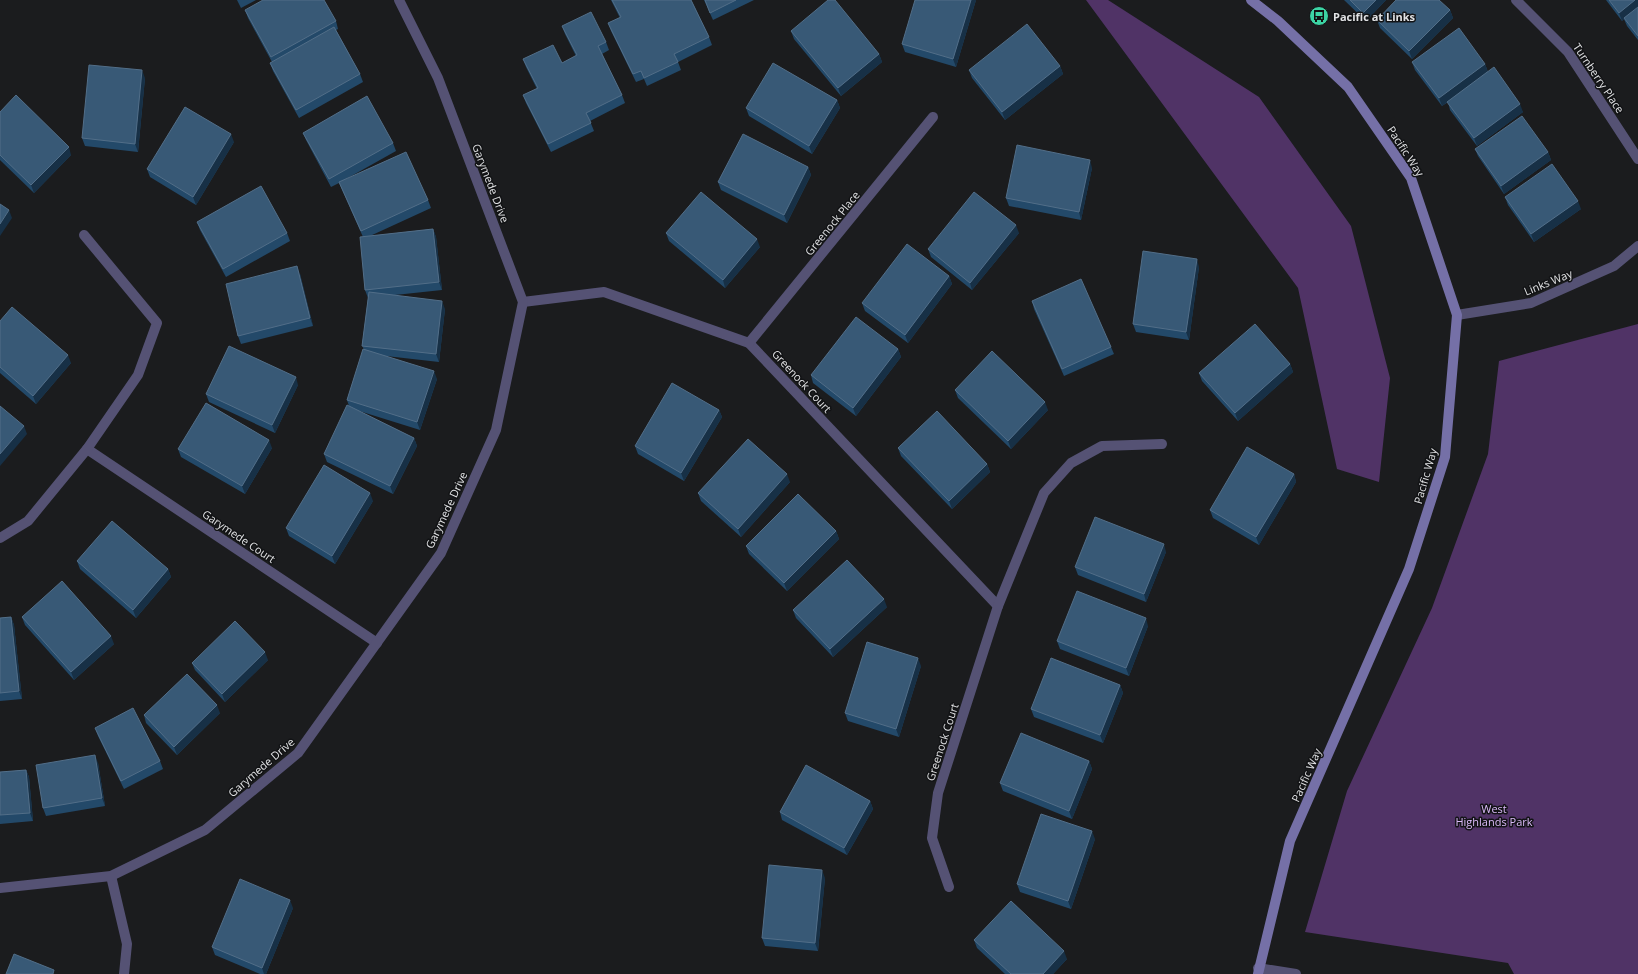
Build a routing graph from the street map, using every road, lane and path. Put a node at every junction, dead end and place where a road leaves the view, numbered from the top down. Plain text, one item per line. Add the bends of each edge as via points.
1 (399, 0) edge
2 (1250, 0) edge
3 (1516, 0) edge
4 (933, 117) dead end
5 (1638, 158) edge
6 (84, 235) dead end
7 (1638, 246) edge
8 (524, 302) junction
9 (1457, 316) junction
10 (749, 343) junction
11 (1162, 444) dead end
12 (87, 448) junction
13 (0, 538) edge
14 (998, 606) junction
15 (377, 643) junction
16 (111, 876) junction
17 (949, 887) dead end
18 (0, 888) edge
19 (1258, 971) edge
20 (124, 974) edge
21 (1296, 974) edge

1 - 8 street, Garymede Drive via 438,78
2 - 9 main road, Pacific Way via 1278,21 1348,87 1411,178
3 - 5 street, Turnberry Place via 1568,52
4 - 10 street, Greenock Place
6 - 12 street via 157,323 138,375
7 - 9 street, Links Way via 1614,266 1532,303
8 - 10 street, Greenock Court via 604,292
8 - 15 street, Garymede Drive via 496,430 441,553
9 - 19 main road, Pacific Way via 1445,457 1409,569 1290,841
10 - 14 street, Greenock Court
11 - 14 street, Greenock Court via 1102,446 1071,463 1044,493
12 - 13 street via 28,521
12 - 15 street, Garymede Court
14 - 17 street, Greenock Court via 938,793 932,838
15 - 16 street, Garymede Drive via 298,753 205,830
16 - 18 street, Garymede Drive
16 - 20 street via 127,944
19 - 21 street

